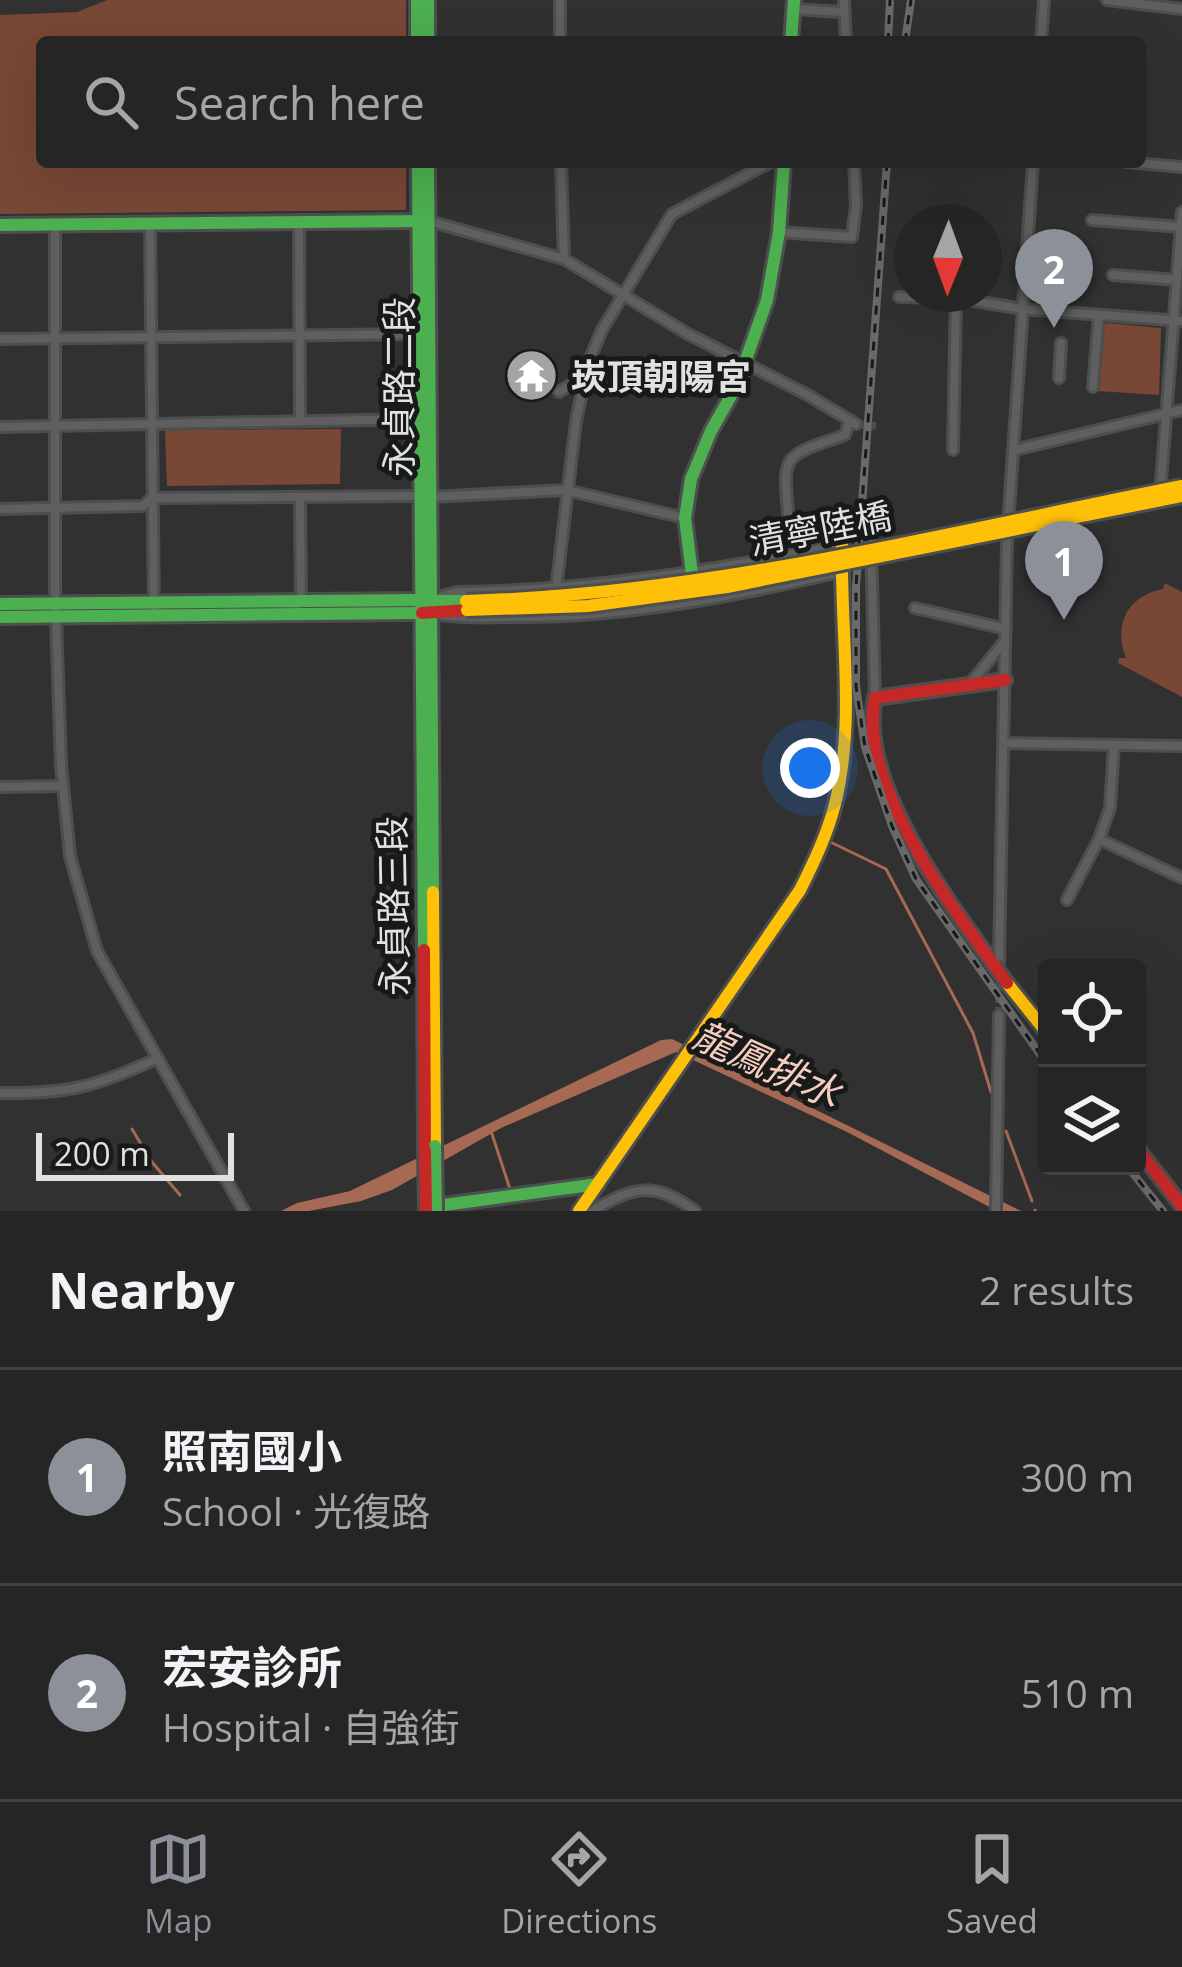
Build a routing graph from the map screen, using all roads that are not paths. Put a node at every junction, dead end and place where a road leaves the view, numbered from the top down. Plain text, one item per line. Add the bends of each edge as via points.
1 (417, 0) edge
2 (428, 0) edge
3 (560, 0) edge
4 (844, 0) edge
5 (1044, 0) edge
6 (1107, 0) edge
7 (794, 5) edge
8 (1182, 9) edge
9 (842, 12) junction
10 (417, 36) edge
11 (428, 36) edge
12 (560, 36) edge
13 (791, 36) edge
14 (845, 36) edge
15 (1042, 36) edge
16 (1146, 164) edge
17 (1182, 167) edge
18 (419, 168) edge
19 (427, 168) edge
20 (561, 168) edge
21 (760, 168) edge
22 (784, 168) edge
23 (854, 168) edge
24 (1033, 168) edge
25 (1182, 212) edge
26 (423, 220) junction
27 (1092, 220) dead end
28 (299, 221) junction
29 (55, 223) junction
30 (150, 223) junction
31 (0, 225) edge
32 (1181, 227) edge
33 (779, 232) junction
34 (564, 260) junction
35 (1113, 275) dead end
36 (1177, 280) junction
37 (622, 294) junction
38 (1002, 305) edge
39 (1023, 309) junction
40 (956, 312) edge
41 (1099, 315) junction
42 (1178, 321) edge
43 (419, 334) junction
44 (299, 336) junction
45 (55, 338) junction
46 (151, 338) junction
47 (0, 339) edge
48 (1061, 344) dead end
49 (746, 362) junction
50 (585, 376) junction
51 (423, 378) junction
52 (1059, 378) dead end
53 (1093, 387) dead end
54 (559, 392) dead end
55 (1182, 410) edge
56 (1165, 414) junction
57 (418, 419) junction
58 (300, 421) junction
59 (152, 423) junction
60 (57, 424) junction
61 (0, 427) edge
62 (953, 450) dead end
63 (1014, 450) junction
64 (1161, 482) dead end
65 (1182, 486) edge
66 (566, 490) junction
67 (424, 496) junction
68 (1182, 496) edge
69 (300, 497) junction
70 (152, 498) junction
71 (56, 508) junction
72 (0, 509) edge
73 (685, 518) junction
74 (789, 524) dead end
75 (871, 542) dead end
76 (842, 545) joint
77 (841, 572) junction
78 (692, 574) junction
79 (662, 578) junction
80 (556, 590) junction
81 (301, 602) junction
82 (0, 604) edge
83 (666, 604) junction
84 (466, 606) junction
85 (424, 607) junction
86 (154, 608) junction
87 (915, 608) dead end
88 (58, 609) junction
89 (283, 614) junction
90 (0, 617) edge
91 (1006, 634) junction
92 (1005, 680) junction
93 (969, 685) junction
94 (875, 698) junction
95 (1004, 743) junction
96 (1114, 745) junction
97 (1182, 746) edge
98 (0, 787) edge
99 (62, 787) junction
100 (1099, 838) junction
101 (1182, 878) edge
102 (1067, 900) dead end
103 (997, 963) junction
104 (999, 1015) tunnel mouth
105 (1038, 1022) edge
106 (156, 1059) junction
107 (0, 1093) edge
108 (430, 1148) junction
109 (1146, 1160) edge
110 (598, 1184) junction
111 (1182, 1206) edge
112 (440, 1208) edge
113 (584, 1210) edge
114 (244, 1211) edge
115 (426, 1211) edge
116 (695, 1211) edge
117 (996, 1211) edge

1 - 10 street
2 - 11 street
3 - 12 street
4 - 9 street
5 - 15 street
6 - 8 street
7 - 9 street
7 - 13 street
9 - 14 street
16 - 17 street
18 - 26 street, 永貞路二段
19 - 26 street, 永貞路二段
20 - 34 street
21 - 37 street via 672,214
22 - 33 street
23 - 33 street via 852,237
24 - 39 street
25 - 32 street
26 - 28 street
26 - 34 street
26 - 43 street, 永貞路二段
26 - 51 street, 永貞路二段
27 - 32 street
28 - 30 street
28 - 44 street
29 - 30 street
29 - 31 street
29 - 45 street
30 - 46 street
32 - 36 street
33 - 49 street
34 - 37 street
35 - 36 street
36 - 42 street
37 - 49 street
37 - 50 street
38 - 39 street
39 - 41 street
39 - 63 street
40 - 62 street
41 - 42 street
41 - 53 street
42 - 56 street
43 - 44 street
43 - 51 street, 永貞路二段
44 - 46 street
44 - 58 street
45 - 46 street
45 - 47 street
45 - 60 street
46 - 59 street
48 - 52 street
49 - 73 street via 698,459
49 - 74 street via 852,423 845,435 787,460
50 - 54 street
50 - 66 street
51 - 57 street, 永貞路二段
51 - 67 street, 永貞路二段
55 - 56 street
56 - 63 street
56 - 64 street
57 - 58 street
57 - 67 street, 永貞路二段
58 - 59 street
59 - 60 street
59 - 70 street
60 - 61 street
60 - 71 street
63 - 91 street
65 - 84 street, 清寧陸橋, bridge via 711,580
66 - 67 street
66 - 73 street
66 - 80 street
67 - 69 street
67 - 85 street, 永貞路二段
68 - 84 street, 清寧陸橋, bridge via 727,586 588,606
69 - 70 street
69 - 81 street
70 - 71 street via 142,506
70 - 86 street
71 - 72 street
71 - 88 street
73 - 78 street
75 - 94 street
76 - 77 street
76 - 78 street
77 - 83 street
77 - 110 street via 847,696 840,793 826,840
78 - 79 street
79 - 80 street
79 - 83 street
80 - 85 street via 456,592
81 - 85 street
81 - 86 street
81 - 89 street
82 - 88 street
83 - 85 street via 463,619
84 - 85 street
85 - 89 street
85 - 108 street, 永貞路三段
86 - 88 street
86 - 89 street
87 - 91 street
88 - 90 street
88 - 99 street
91 - 92 street
91 - 93 street
92 - 93 street
92 - 95 street
93 - 94 street
94 - 103 street via 881,764 899,813 938,890
95 - 96 street
95 - 103 street
96 - 97 street
96 - 100 street via 1110,808
98 - 99 street
99 - 106 street via 70,856 97,951
100 - 101 street
100 - 102 street
103 - 105 street, bridge
104 - 117 street
106 - 107 street via 103,1084
106 - 114 street
108 - 112 street, 永貞路三段, bridge
108 - 115 street, 永貞路三段, bridge
109 - 111 street
110 - 112 street
110 - 113 street
113 - 116 street via 639,1189

